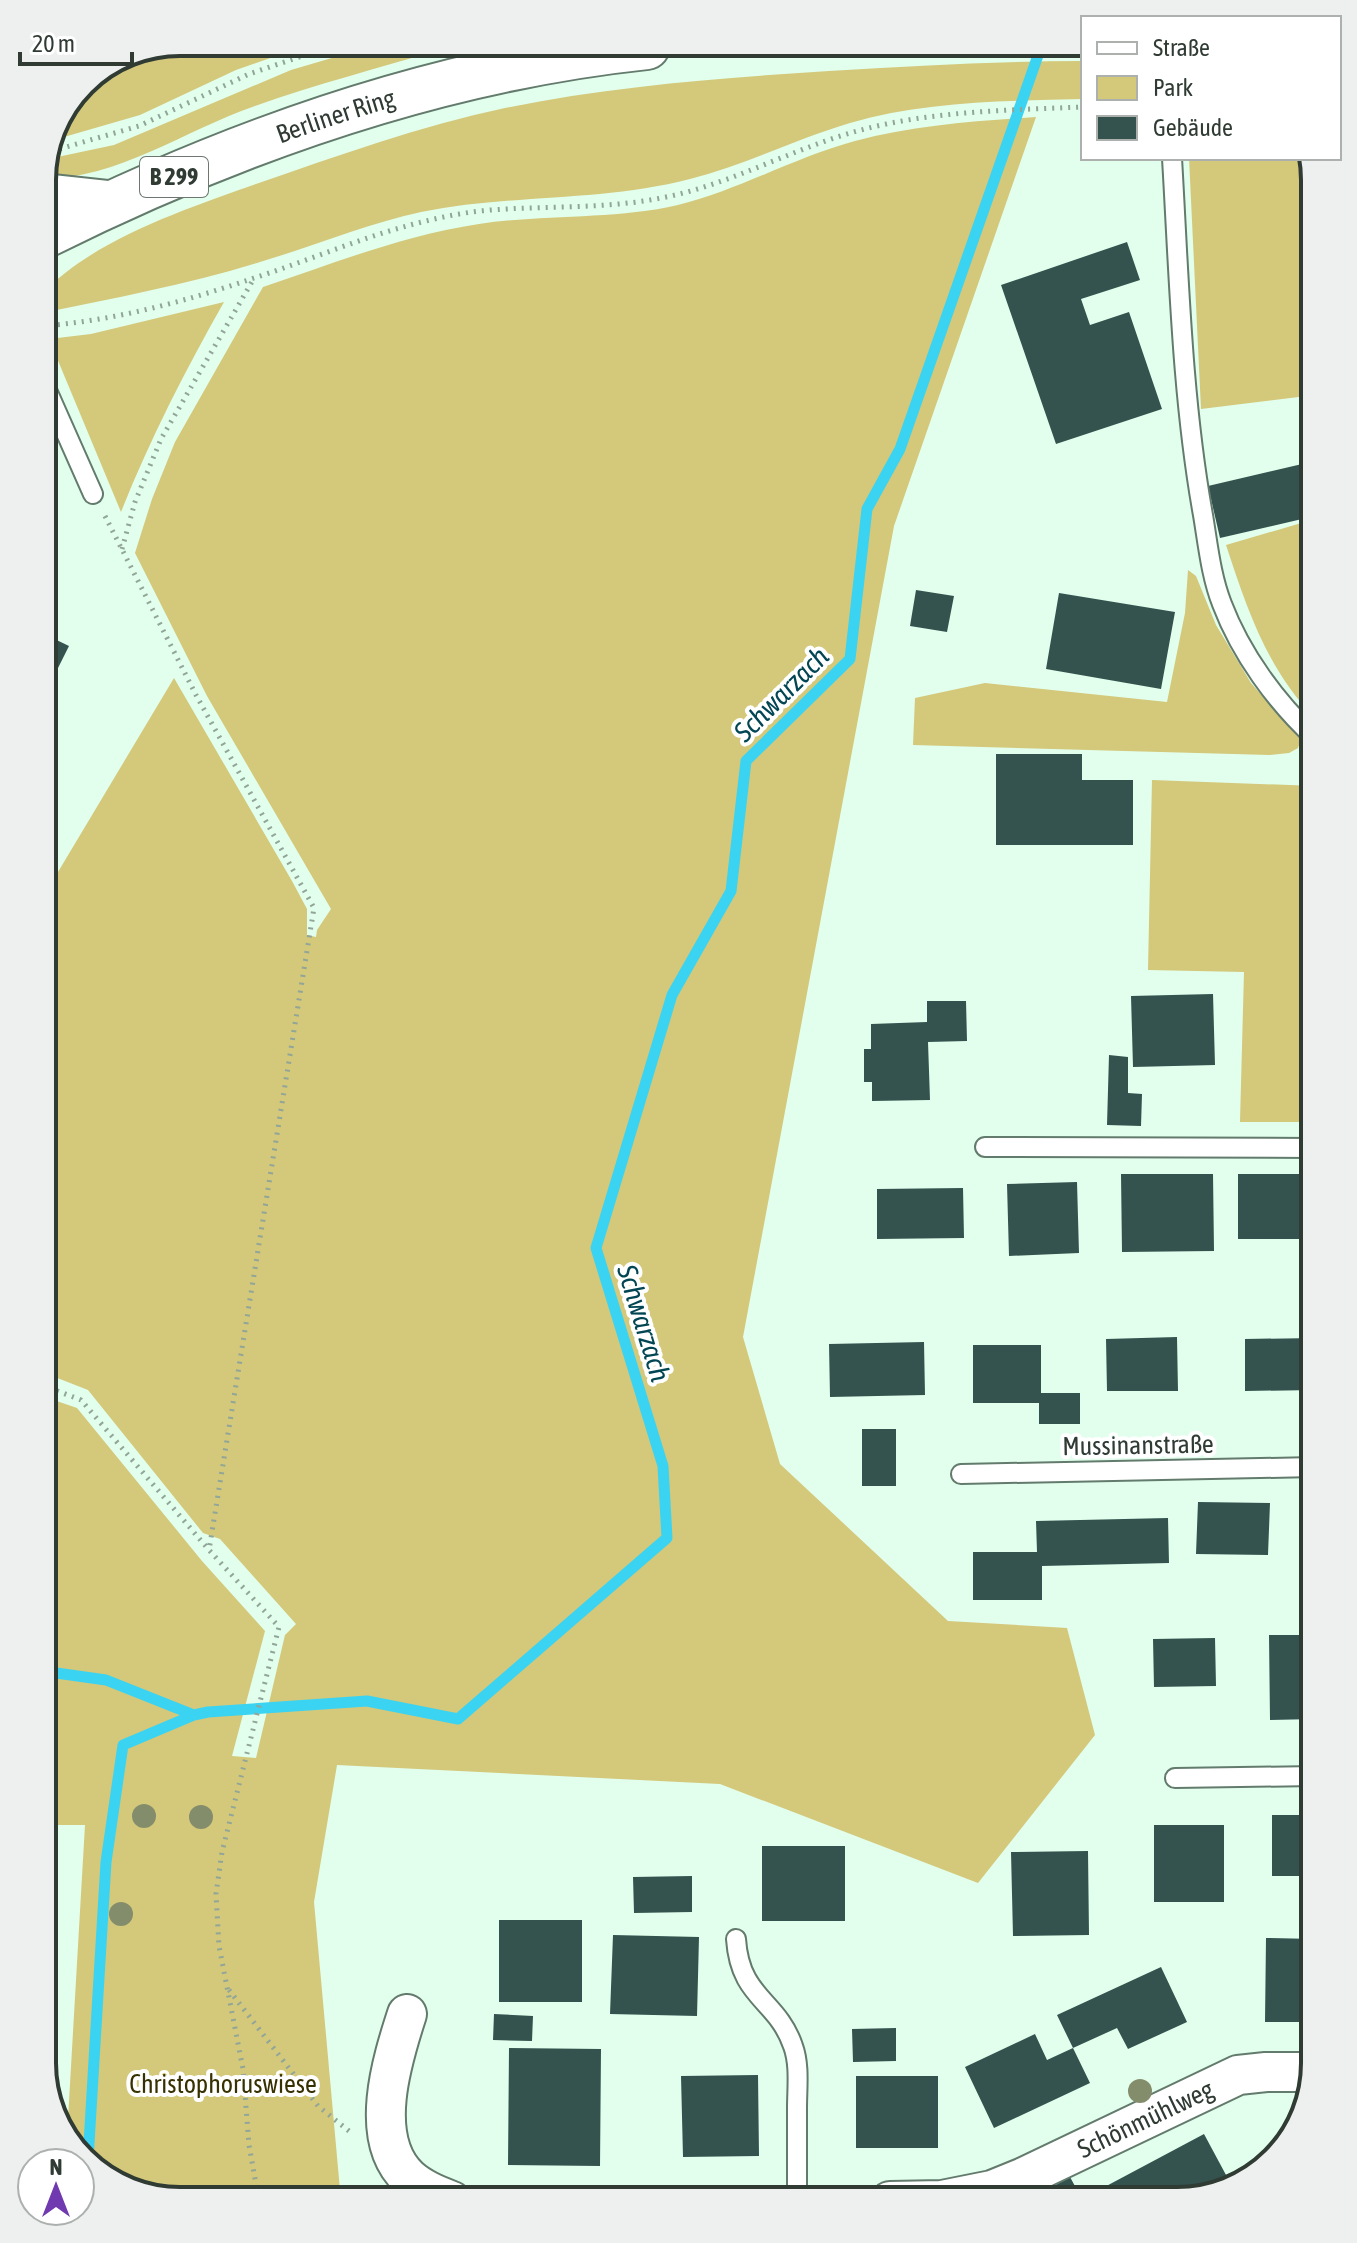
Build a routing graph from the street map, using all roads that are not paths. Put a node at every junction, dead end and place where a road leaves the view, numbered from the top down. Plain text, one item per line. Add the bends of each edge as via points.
1 (590, 56) edge
2 (1172, 160) edge
3 (56, 195) edge
4 (116, 201) junction
5 (56, 230) edge
6 (56, 411) edge
7 (93, 494) road end
8 (1301, 725) edge
9 (985, 1147) dead end
10 (1301, 1148) edge
11 (1301, 1467) edge
12 (961, 1474) dead end
13 (1301, 1776) edge
14 (1175, 1778) dead end
15 (736, 1939) dead end
16 (407, 2014) dead end
17 (1300, 2072) edge
18 (422, 2187) edge
19 (797, 2187) edge
20 (999, 2187) edge

1 - 4 main road, Berliner Ring / B 299 via 396,99 232,153
2 - 8 lane via 1195,474 1213,577 1239,640
3 - 4 street
4 - 5 main road, Berliner Ring / B 299
6 - 7 lane
9 - 10 lane
11 - 12 lane, Mussinanstraße
13 - 14 lane
15 - 19 lane via 741,1972 786,2029 794,2048
16 - 18 street via 388,2087 390,2150 410,2180
17 - 20 street, Schönmühlweg via 1238,2075

